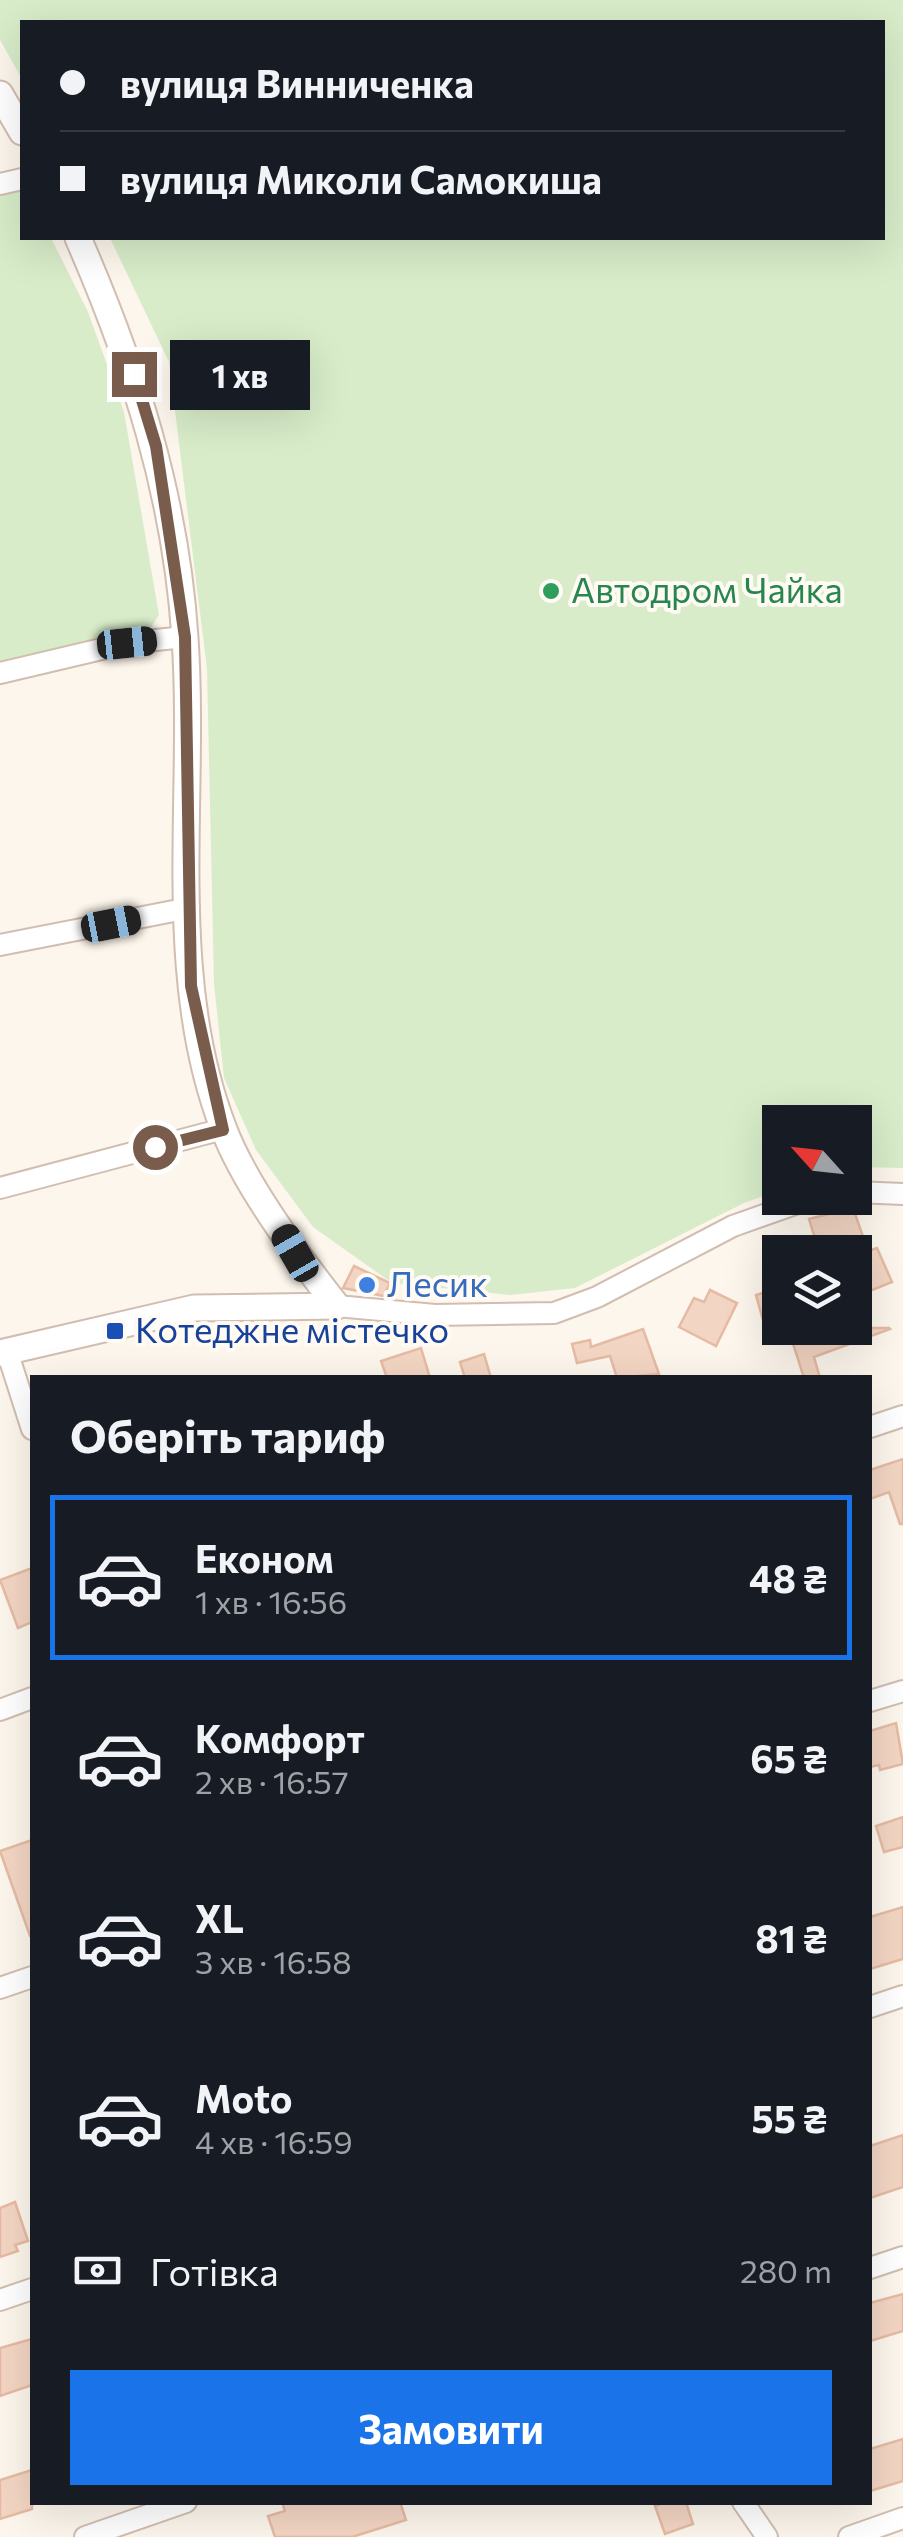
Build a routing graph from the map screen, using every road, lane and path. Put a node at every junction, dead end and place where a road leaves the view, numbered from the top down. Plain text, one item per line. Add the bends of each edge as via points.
1 (0, 94) edge
2 (20, 129) edge
3 (79, 240) edge
4 (185, 637) junction
5 (0, 672) edge
6 (189, 908) junction
7 (0, 946) edge
8 (223, 1130) junction
9 (0, 1188) edge
10 (872, 1193) edge
11 (903, 1194) edge
12 (763, 1215) edge
13 (337, 1306) junction
14 (4, 1352) edge
15 (903, 1416) edge
16 (30, 1424) edge
17 (872, 1425) edge
18 (903, 1691) edge
19 (30, 1699) edge
20 (872, 1701) edge
21 (0, 1710) edge
22 (30, 1978) edge
23 (0, 1988) edge
24 (903, 1996) edge
25 (872, 2006) edge
26 (903, 2257) edge
27 (872, 2267) edge
28 (30, 2290) edge
29 (0, 2300) edge
30 (177, 2505) edge
31 (746, 2505) edge
32 (903, 2518) edge
33 (85, 2537) edge
34 (766, 2537) edge
35 (848, 2537) edge

1 - 2 street
3 - 4 street via 156,446
4 - 5 street
4 - 6 street
6 - 7 street
6 - 8 street via 191,986
8 - 9 street
8 - 13 street via 295,1253
10 - 11 street
12 - 13 street via 554,1313 435,1316
13 - 14 street via 194,1308
14 - 16 street
15 - 17 street
18 - 20 street
19 - 21 street
22 - 23 street
24 - 25 street
26 - 27 street
28 - 29 street
30 - 33 street
31 - 34 street
32 - 35 street

